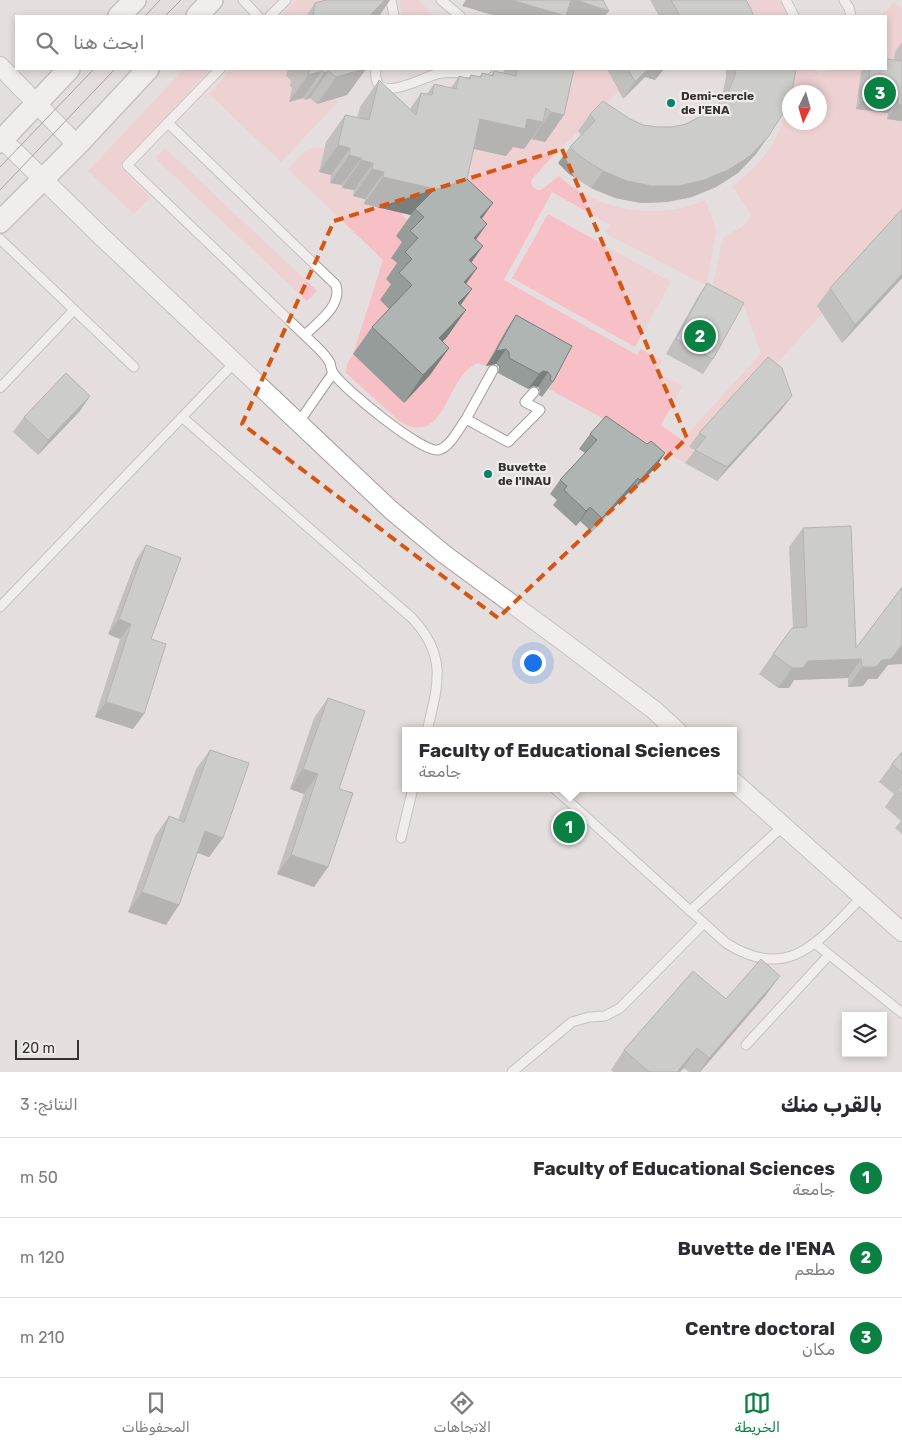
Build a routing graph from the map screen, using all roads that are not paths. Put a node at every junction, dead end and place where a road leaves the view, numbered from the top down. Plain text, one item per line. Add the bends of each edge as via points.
1 (134, 0) edge
2 (212, 0) edge
3 (244, 0) edge
4 (391, 0) edge
5 (441, 0) edge
6 (786, 0) edge
7 (844, 0) edge
8 (280, 2) edge
9 (120, 15) edge
10 (198, 15) edge
11 (257, 15) edge
12 (271, 15) edge
13 (394, 15) edge
14 (459, 15) edge
15 (794, 15) edge
16 (851, 15) edge
17 (0, 66) edge
18 (68, 70) edge
19 (147, 70) edge
20 (219, 70) edge
21 (376, 70) edge
22 (484, 70) edge
23 (37, 102) junction
24 (168, 123) junction
25 (1, 140) edge
26 (77, 145) junction
27 (43, 180) junction
28 (0, 222) edge
29 (0, 239) edge
30 (74, 310) junction
31 (305, 335) junction
32 (235, 362) junction
33 (134, 367) dead end
34 (493, 370) dead end
35 (333, 373) junction
36 (0, 388) edge
37 (534, 392) dead end
38 (182, 417) junction
39 (466, 419) junction
40 (299, 422) junction
41 (0, 607) edge
42 (427, 727) edge
43 (673, 727) edge
44 (737, 785) edge
45 (412, 792) edge
46 (558, 792) edge
47 (783, 826) junction
48 (401, 838) dead end
49 (862, 897) junction
50 (690, 911) junction
51 (704, 923) junction
52 (902, 932) edge
53 (816, 944) junction
54 (829, 955) junction
55 (902, 1013) edge
56 (746, 1044) dead end
57 (512, 1072) edge

1 - 9 street
2 - 10 street
3 - 11 lane
4 - 13 lane
5 - 14 lane
6 - 15 lane
7 - 16 lane
8 - 12 lane
17 - 23 street
18 - 23 street
19 - 26 street
20 - 24 lane
21 - 22 lane via 376,80 390,89 403,88 438,74
23 - 25 street
23 - 26 street
24 - 31 lane via 336,285 338,292 334,305
24 - 31 lane via 127,164
25 - 27 street
26 - 27 street
27 - 28 street
27 - 32 street
29 - 30 lane
30 - 33 lane
30 - 36 lane
31 - 35 lane via 329,362
32 - 38 lane
32 - 40 street
34 - 39 lane
35 - 39 lane via 396,429 429,450 446,446
35 - 40 lane
37 - 39 lane via 525,402 540,410 508,442
38 - 41 lane
38 - 42 lane via 422,628 438,669
40 - 43 street via 391,510 444,554 578,652
44 - 47 street
45 - 48 lane
46 - 50 lane
47 - 49 street
47 - 50 lane
49 - 52 street
49 - 53 lane
50 - 51 lane
51 - 53 lane via 726,944 755,957 787,958
51 - 57 lane via 620,1008 605,1016 572,1022
53 - 54 lane
54 - 55 lane
54 - 56 lane

